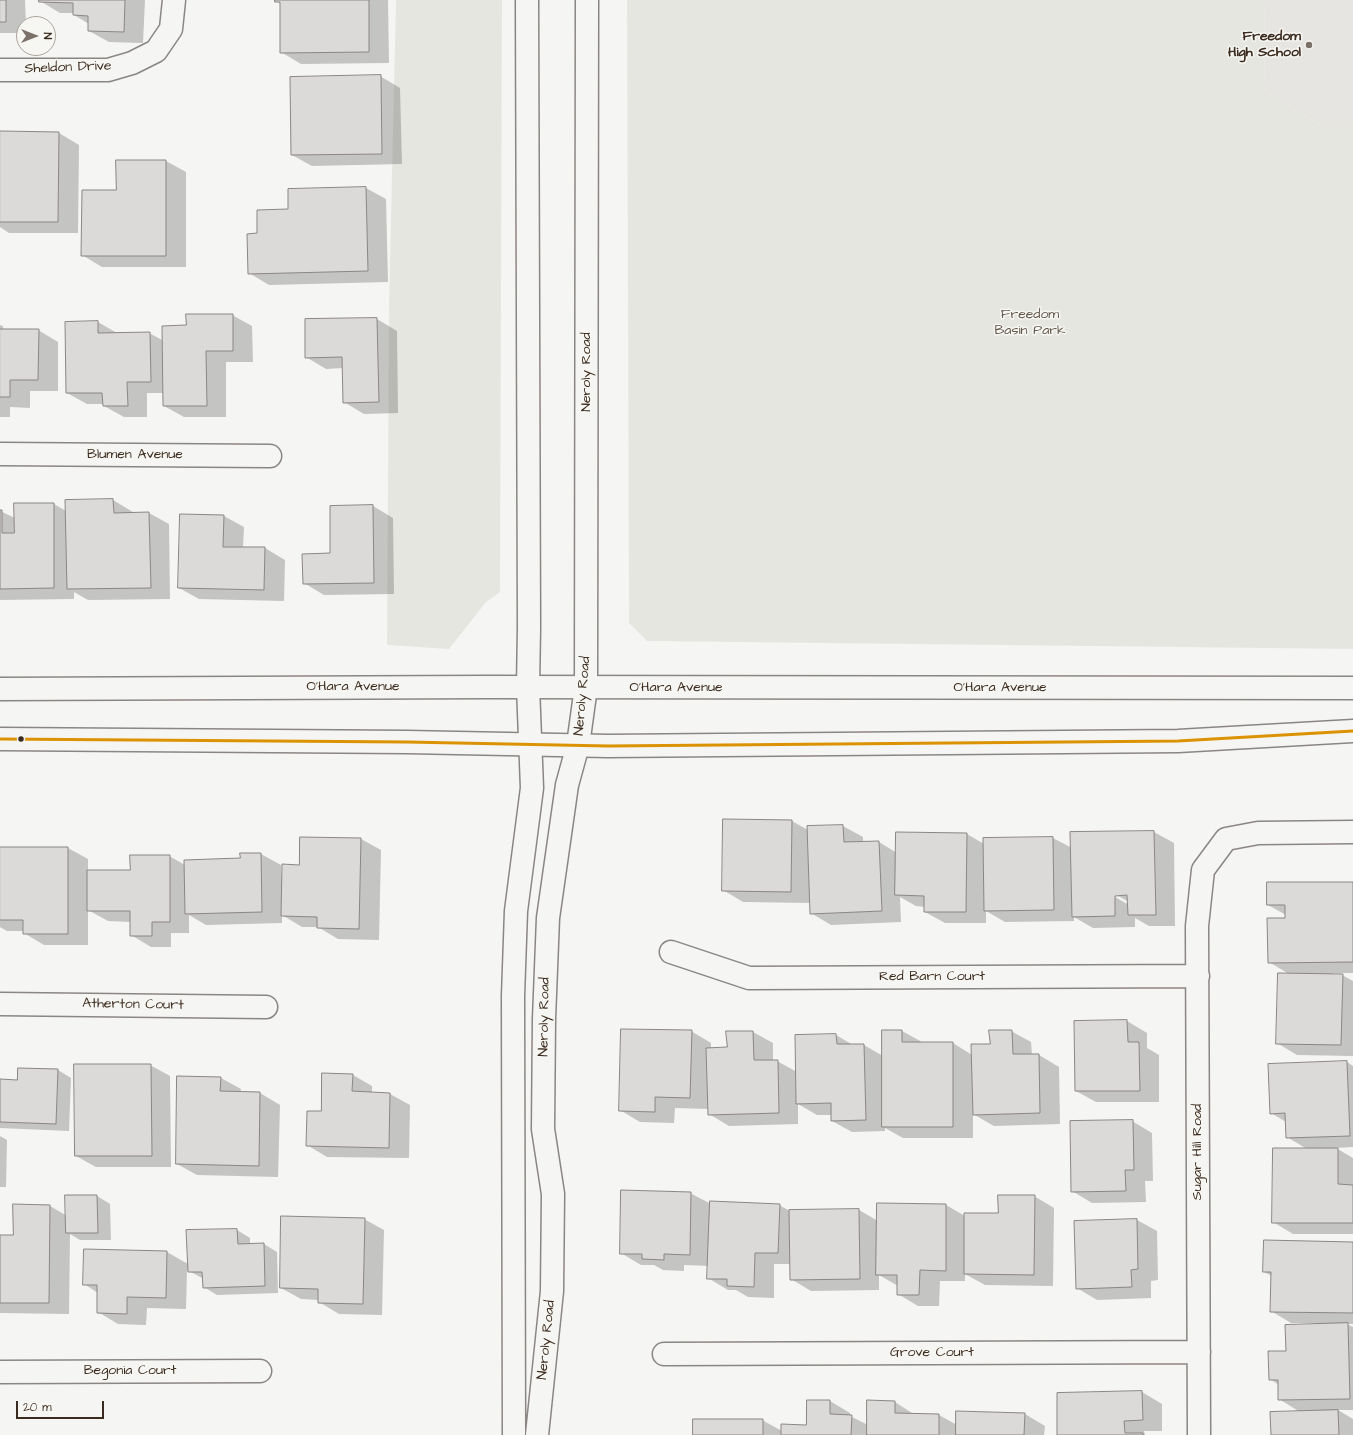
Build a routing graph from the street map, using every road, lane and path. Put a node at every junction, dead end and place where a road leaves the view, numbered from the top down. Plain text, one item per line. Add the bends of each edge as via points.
1 (174, 0) edge
2 (527, 0) edge
3 (587, 0) edge
4 (0, 70) edge
5 (0, 454) edge
6 (270, 456) dead end
7 (528, 687) junction
8 (0, 688) edge
9 (586, 688) junction
10 (1353, 688) edge
11 (1353, 731) edge
12 (0, 740) edge
13 (578, 745) junction
14 (529, 746) junction
15 (1353, 832) edge
16 (671, 952) dead end
17 (1198, 976) junction
18 (0, 1004) edge
19 (266, 1007) dead end
20 (1199, 1352) junction
21 (664, 1354) dead end
22 (260, 1371) dead end
23 (0, 1372) edge
24 (514, 1435) edge
25 (537, 1435) edge
26 (1199, 1435) edge

1 - 4 street, Sheldon Drive via 171,29 156,51 132,63 108,70
2 - 7 street, Neroly Road
3 - 9 street, Neroly Road
5 - 6 street, Blumen Avenue
7 - 8 street, O'Hara Avenue
7 - 9 street, O'Hara Avenue
7 - 14 street, Neroly Road
9 - 10 street, O'Hara Avenue
9 - 13 street, Neroly Road
11 - 13 street via 1178,741
12 - 14 street via 391,742
13 - 14 street
13 - 25 street, Neroly Road via 567,785 548,918 543,1129 553,1194 552,1291
14 - 24 street, Neroly Road via 532,788 516,911 513,996
15 - 17 street, Sugar Hill Road via 1258,833 1226,839 1203,870 1197,926
16 - 17 street, Red Barn Court via 749,978
17 - 20 street, Sugar Hill Road
18 - 19 street, Atherton Court
20 - 21 street, Grove Court
20 - 26 street, Sugar Hill Road
22 - 23 street, Begonia Court

